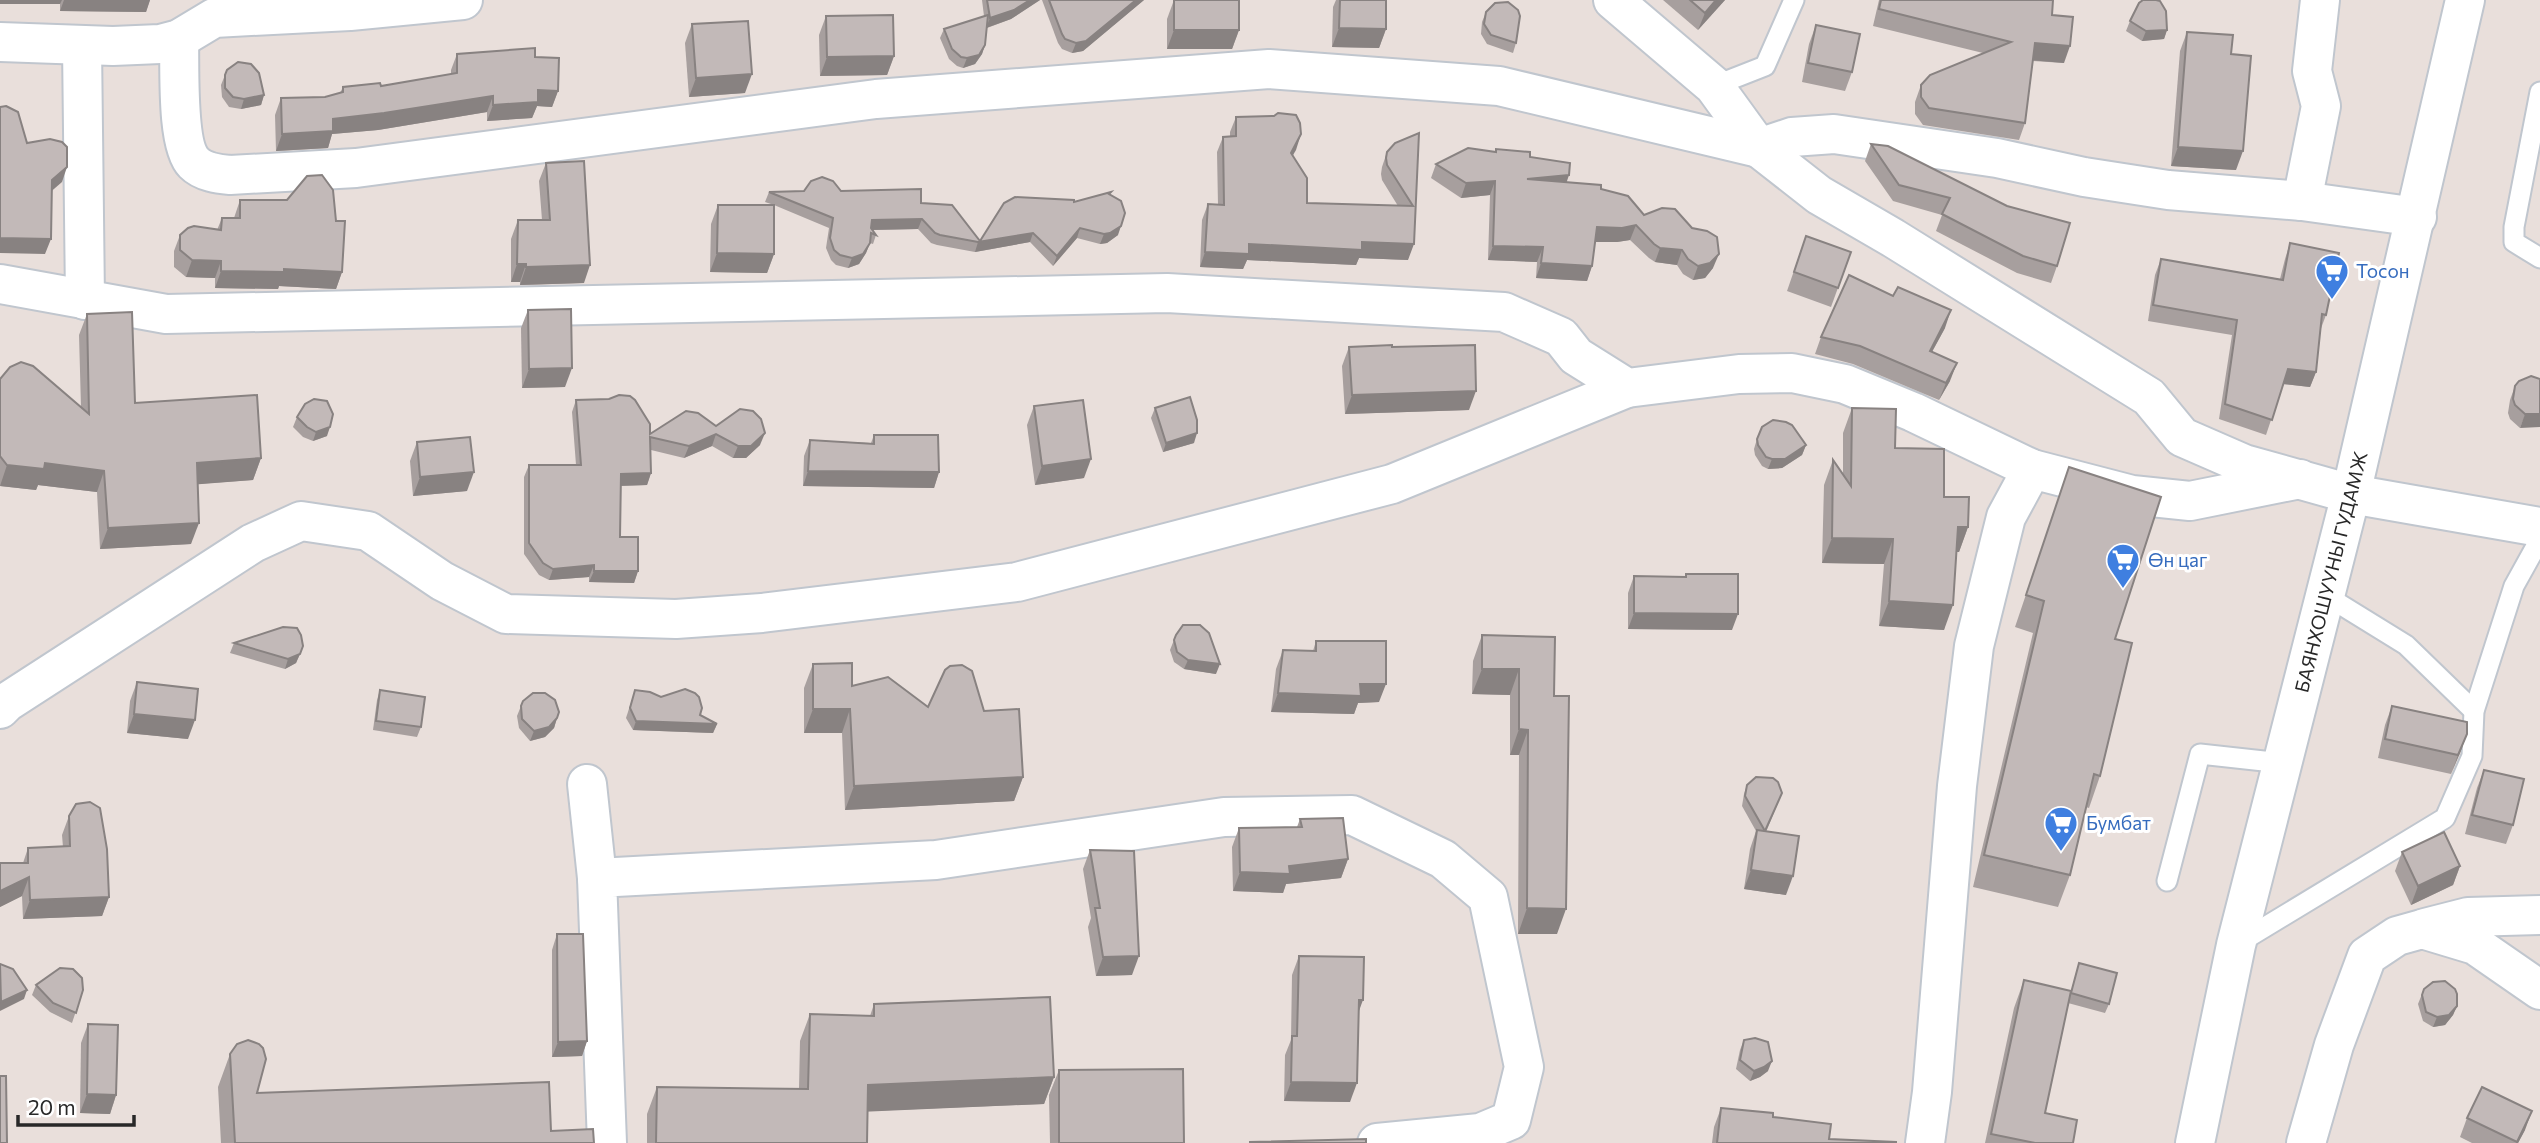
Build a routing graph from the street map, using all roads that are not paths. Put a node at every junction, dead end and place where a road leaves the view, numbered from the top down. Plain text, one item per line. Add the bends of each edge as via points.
1 (463, 0) edge
2 (1613, 0) edge
3 (1794, 0) edge
4 (2320, 0) edge
5 (2465, 0) edge
6 (179, 39) junction
7 (0, 41) edge
8 (82, 45) junction
9 (1714, 86) junction
10 (2540, 92) edge
11 (1759, 148) junction
12 (2302, 201) junction
13 (2417, 217) junction
14 (2540, 258) edge
15 (0, 284) edge
16 (85, 300) junction
17 (1627, 388) junction
18 (2032, 469) junction
19 (2300, 479) junction
20 (2351, 494) junction
21 (2540, 527) edge
22 (2540, 539) edge
23 (2325, 595) junction
24 (0, 709) edge
25 (2474, 711) junction
26 (2282, 763) junction
27 (587, 784) dead end
28 (597, 878) junction
29 (2167, 881) dead end
30 (2540, 915) edge
31 (2422, 929) junction
32 (2236, 945) junction
33 (2540, 990) edge
34 (607, 1143) edge
35 (1377, 1143) edge
36 (1925, 1143) edge
37 (2195, 1143) edge
38 (2305, 1143) edge

1 - 6 street via 214,19
2 - 9 street
3 - 9 lane via 1765,66
4 - 12 street via 2312,71 2321,106
5 - 13 street, БАЯНХОШУУНЫ ГУДАМЖ
6 - 8 street
6 - 11 street via 185,147 195,164 230,175 356,167 876,99 1269,69 1499,86
7 - 8 street
8 - 16 street
9 - 11 street
10 - 14 lane via 2514,227 2514,242
11 - 12 street via 1792,137 1834,134 2168,190
11 - 19 street via 1819,195 2149,397 2182,437 2244,464
12 - 13 street
13 - 20 street, БАЯНХОШУУНЫ ГУДАМЖ
15 - 16 street
16 - 17 street via 166,314 1167,293 1504,312 1561,337 1576,356
17 - 18 street via 1740,374 1792,373 1856,389
17 - 24 street via 1392,484 1325,502 1017,582 762,613 676,619 506,614 442,581 368,531 300,521 253,543
18 - 19 street via 2132,495 2190,500
18 - 36 street via 2006,517 1974,646
19 - 20 street
20 - 21 street
20 - 23 street, БАЯНХОШУУНЫ ГУДАМЖ
22 - 25 lane via 2514,586
23 - 25 lane via 2406,645
23 - 26 street, БАЯНХОШУУНЫ ГУДАМЖ
25 - 32 lane via 2472,756 2445,818
26 - 29 lane via 2200,754
26 - 32 street, БАЯНХОШУУНЫ ГУДАМЖ
27 - 28 street
28 - 34 street
28 - 35 street via 936,860 1224,817 1352,815 1443,859 1488,897 1524,1066 1511,1120 1479,1133
30 - 31 street via 2468,917
31 - 33 street via 2475,945
31 - 38 street via 2397,936 2367,956
32 - 37 street, БАЯНХОШУУНЫ ГУДАМЖ

